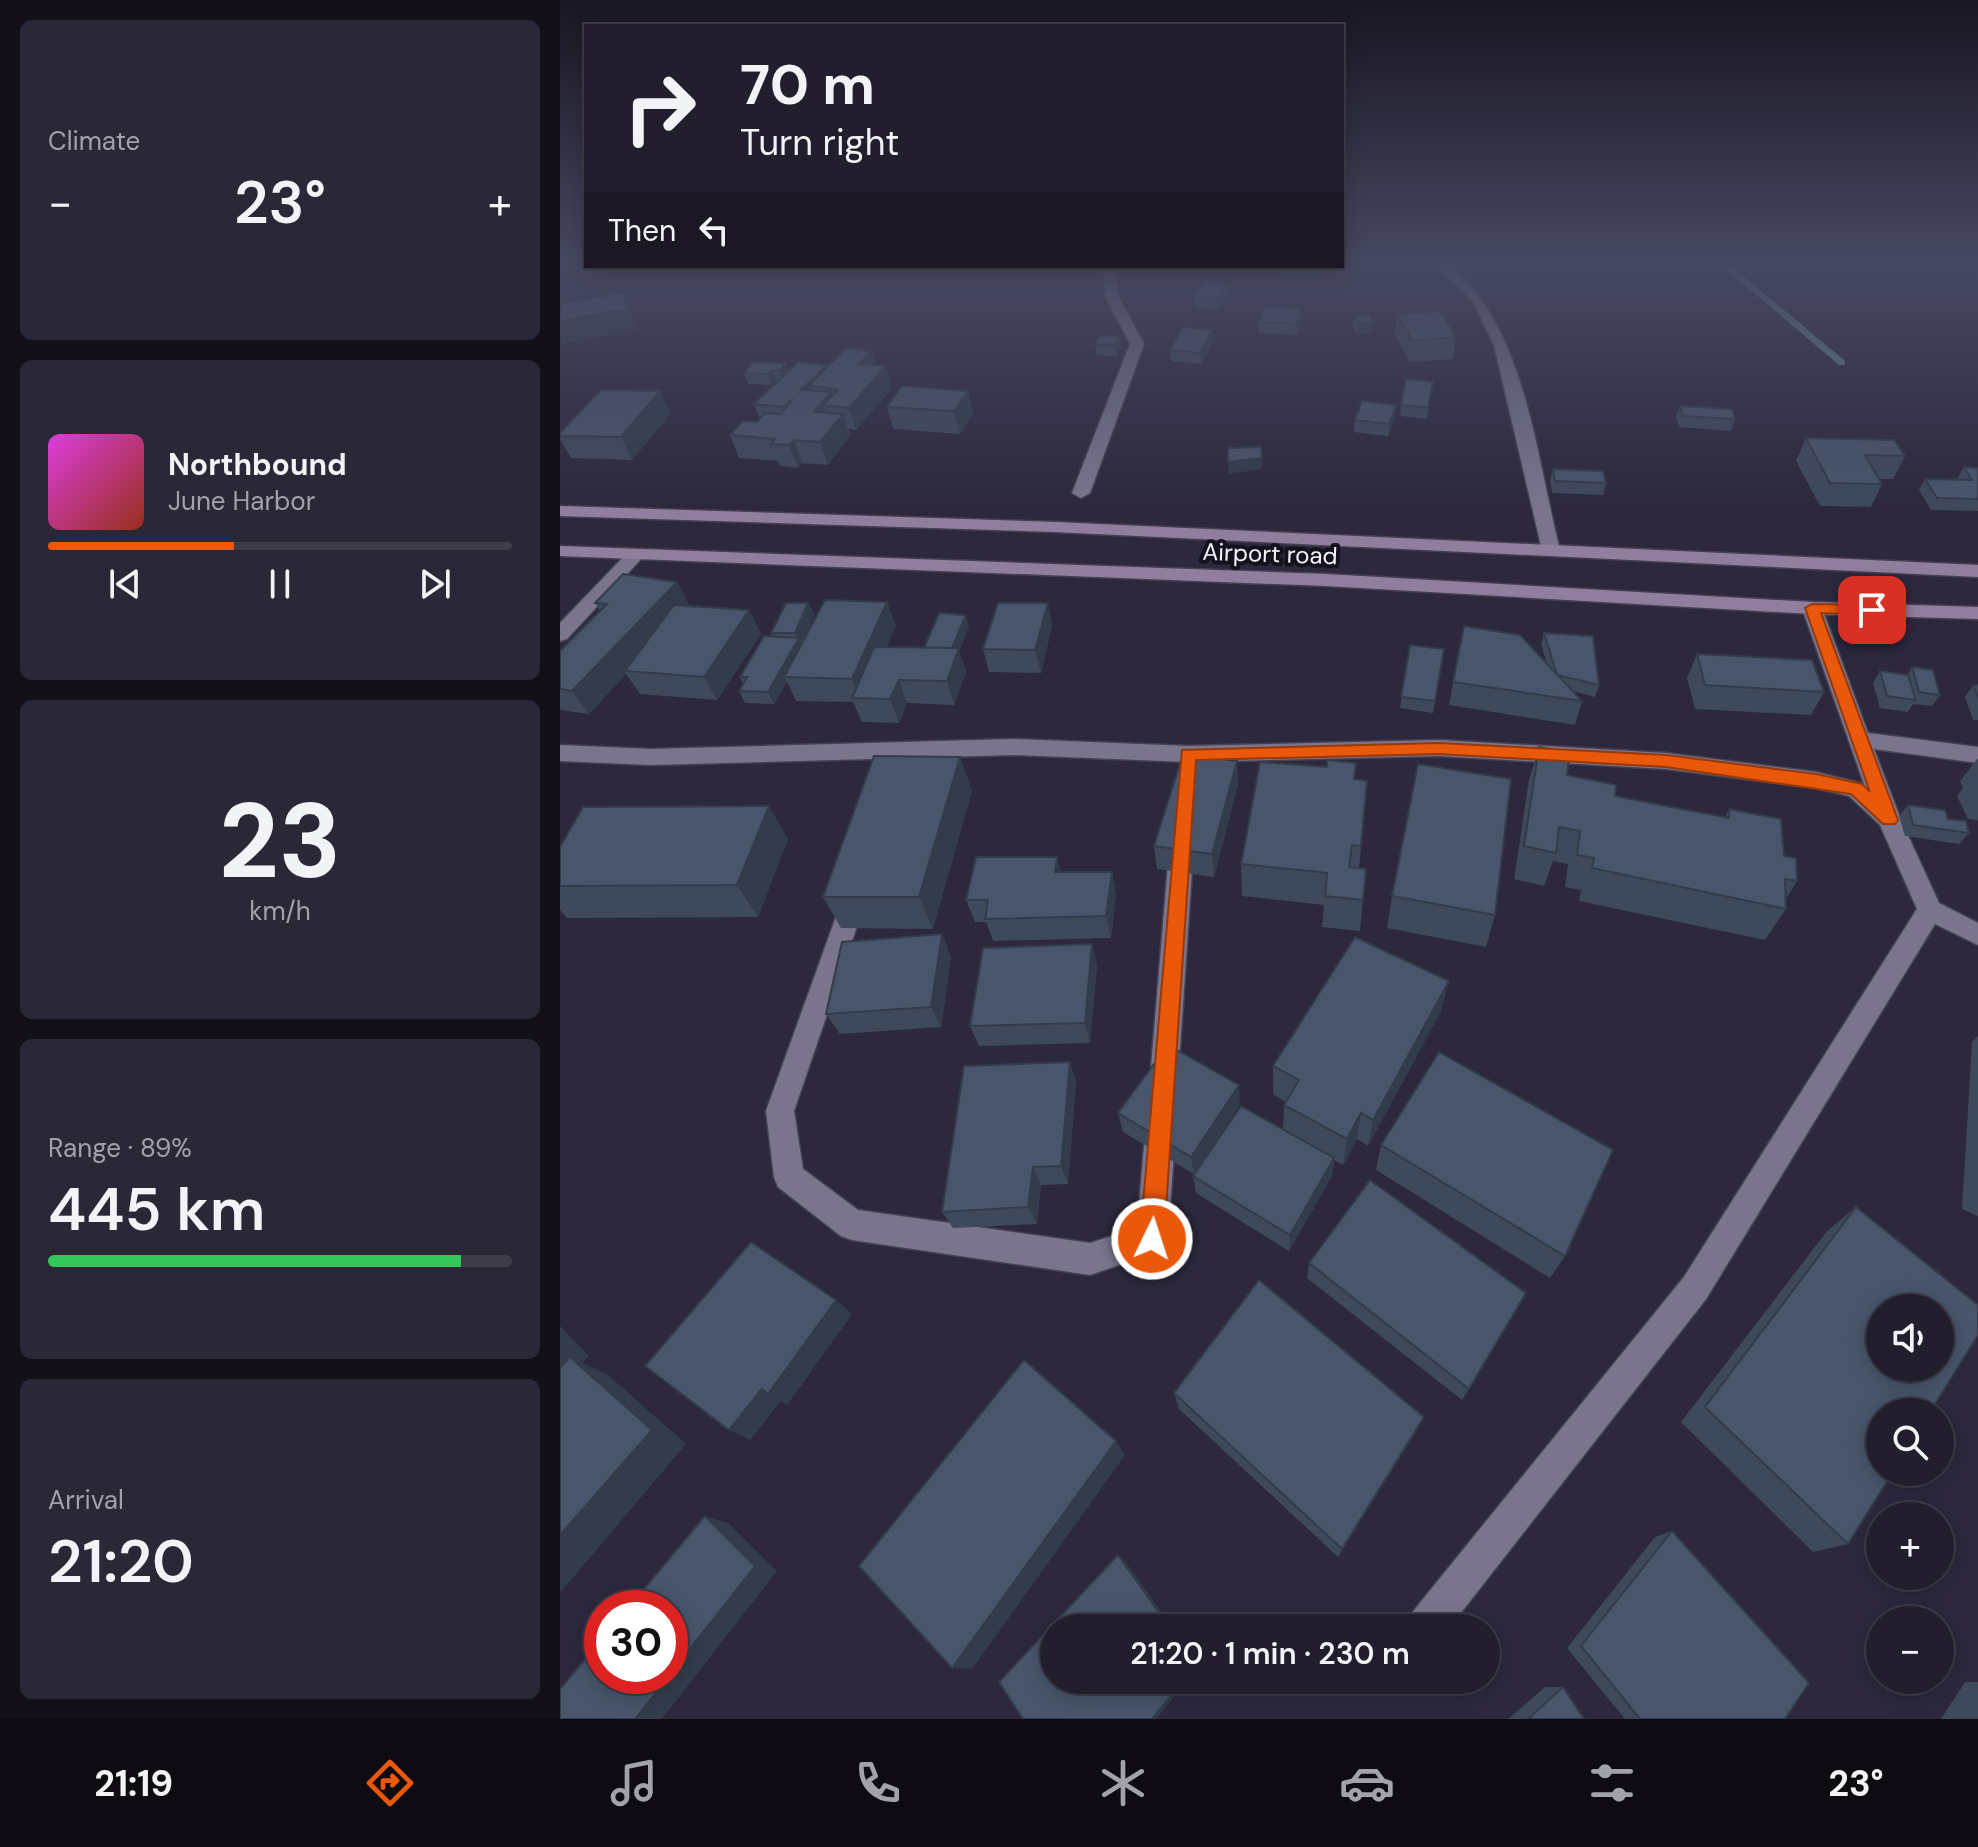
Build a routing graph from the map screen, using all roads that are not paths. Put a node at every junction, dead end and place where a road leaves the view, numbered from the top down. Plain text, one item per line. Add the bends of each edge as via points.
1 (1137, 345) edge
2 (1503, 345) edge
3 (1081, 493) dead end
4 (560, 511) edge
5 (1551, 550) junction
6 (560, 551) edge
7 (636, 554) junction
8 (1197, 555) junction
9 (1978, 571) edge
10 (1812, 608) junction
11 (1978, 613) edge
12 (560, 635) edge
13 (1859, 739) junction
14 (907, 750) junction
15 (560, 753) edge
16 (1188, 754) junction
17 (1978, 755) edge
18 (896, 780) edge
19 (1186, 785) edge
20 (1183, 817) edge
21 (1889, 820) junction
22 (865, 870) edge
23 (1930, 910) junction
24 (1978, 935) edge
25 (1436, 1614) edge

1 - 3 street
2 - 5 street
4 - 8 main road, Airport road
5 - 8 main road, Airport road
5 - 9 main road, Airport road
6 - 7 main road, Airport road
7 - 8 main road, Airport road
7 - 12 street
8 - 10 main road, Airport road via 1326,580
10 - 11 main road, Airport road
10 - 13 street
13 - 17 street
13 - 21 street
14 - 15 street via 651,757
14 - 16 street via 1013,747
14 - 18 street
16 - 19 street
16 - 21 street via 1439,748 1666,761 1856,789
20 - 22 street via 1152,1239 1090,1259 852,1225 789,1177 780,1111
21 - 23 street
23 - 24 street
23 - 25 street via 1695,1288

